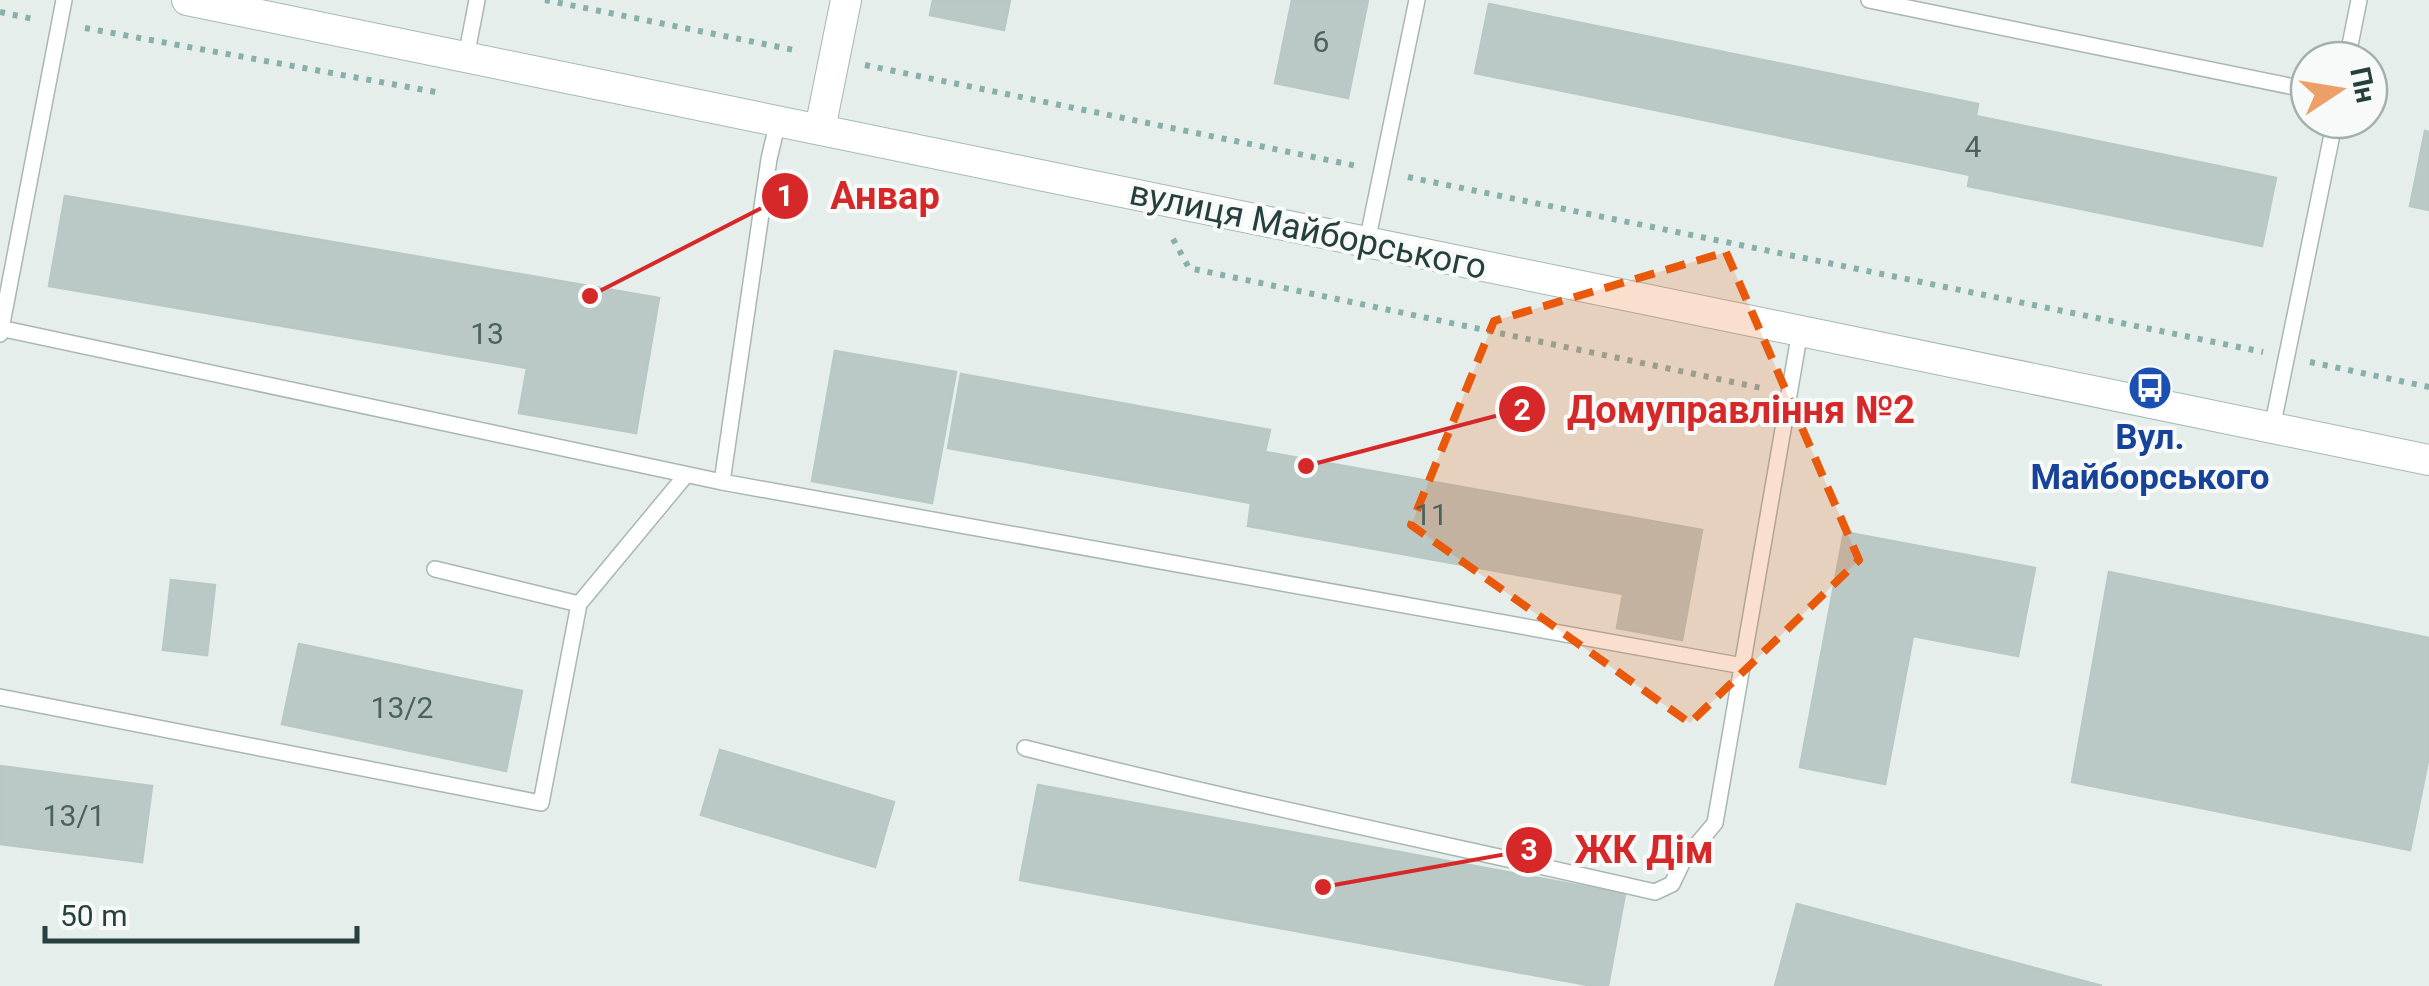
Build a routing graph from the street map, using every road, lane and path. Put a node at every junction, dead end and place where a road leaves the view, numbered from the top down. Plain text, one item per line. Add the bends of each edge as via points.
1 (64, 0) edge
2 (190, 0) edge
3 (477, 0) edge
4 (545, 0) edge
5 (846, 0) edge
6 (1416, 0) edge
7 (1869, 0) edge
8 (2360, 0) edge
9 (0, 12) edge
10 (60, 24) junction
11 (2351, 40) edge
12 (466, 57) junction
13 (834, 59) junction
14 (2289, 86) edge
15 (452, 95) dead end
16 (778, 121) junction
17 (820, 130) junction
18 (2331, 140) edge
19 (1381, 172) junction
20 (1171, 235) dead end
21 (1367, 242) junction
22 (0, 330) edge
23 (1800, 331) junction
24 (2287, 357) junction
25 (2429, 386) edge
26 (1790, 394) junction
27 (2272, 428) junction
28 (2429, 460) edge
29 (686, 474) junction
30 (722, 482) junction
31 (434, 569) dead end
32 (579, 604) junction
33 (1742, 666) junction
34 (0, 697) edge
35 (1025, 748) dead end

1 - 10 lane
2 - 12 street, вулиця Майборського
3 - 12 lane
4 - 13 path
5 - 13 street
6 - 19 lane
7 - 14 lane
8 - 11 lane
9 - 10 path
10 - 15 path
10 - 22 lane
12 - 16 street, вулиця Майборського
13 - 17 street
13 - 19 path
16 - 17 street, вулиця Майборського
16 - 30 lane
17 - 21 street, вулиця Майборського
18 - 24 lane
19 - 21 lane
19 - 24 path
20 - 26 path via 1189,268
21 - 23 street, вулиця Майборського
22 - 29 lane
23 - 26 lane
23 - 27 street, вулиця Майборського
24 - 25 path
24 - 27 lane
26 - 33 lane
27 - 28 street, вулиця Майборського
29 - 30 lane
29 - 32 lane
30 - 33 lane
31 - 32 lane
32 - 34 lane via 541,803
33 - 35 lane via 1715,823 1672,884 1656,892

